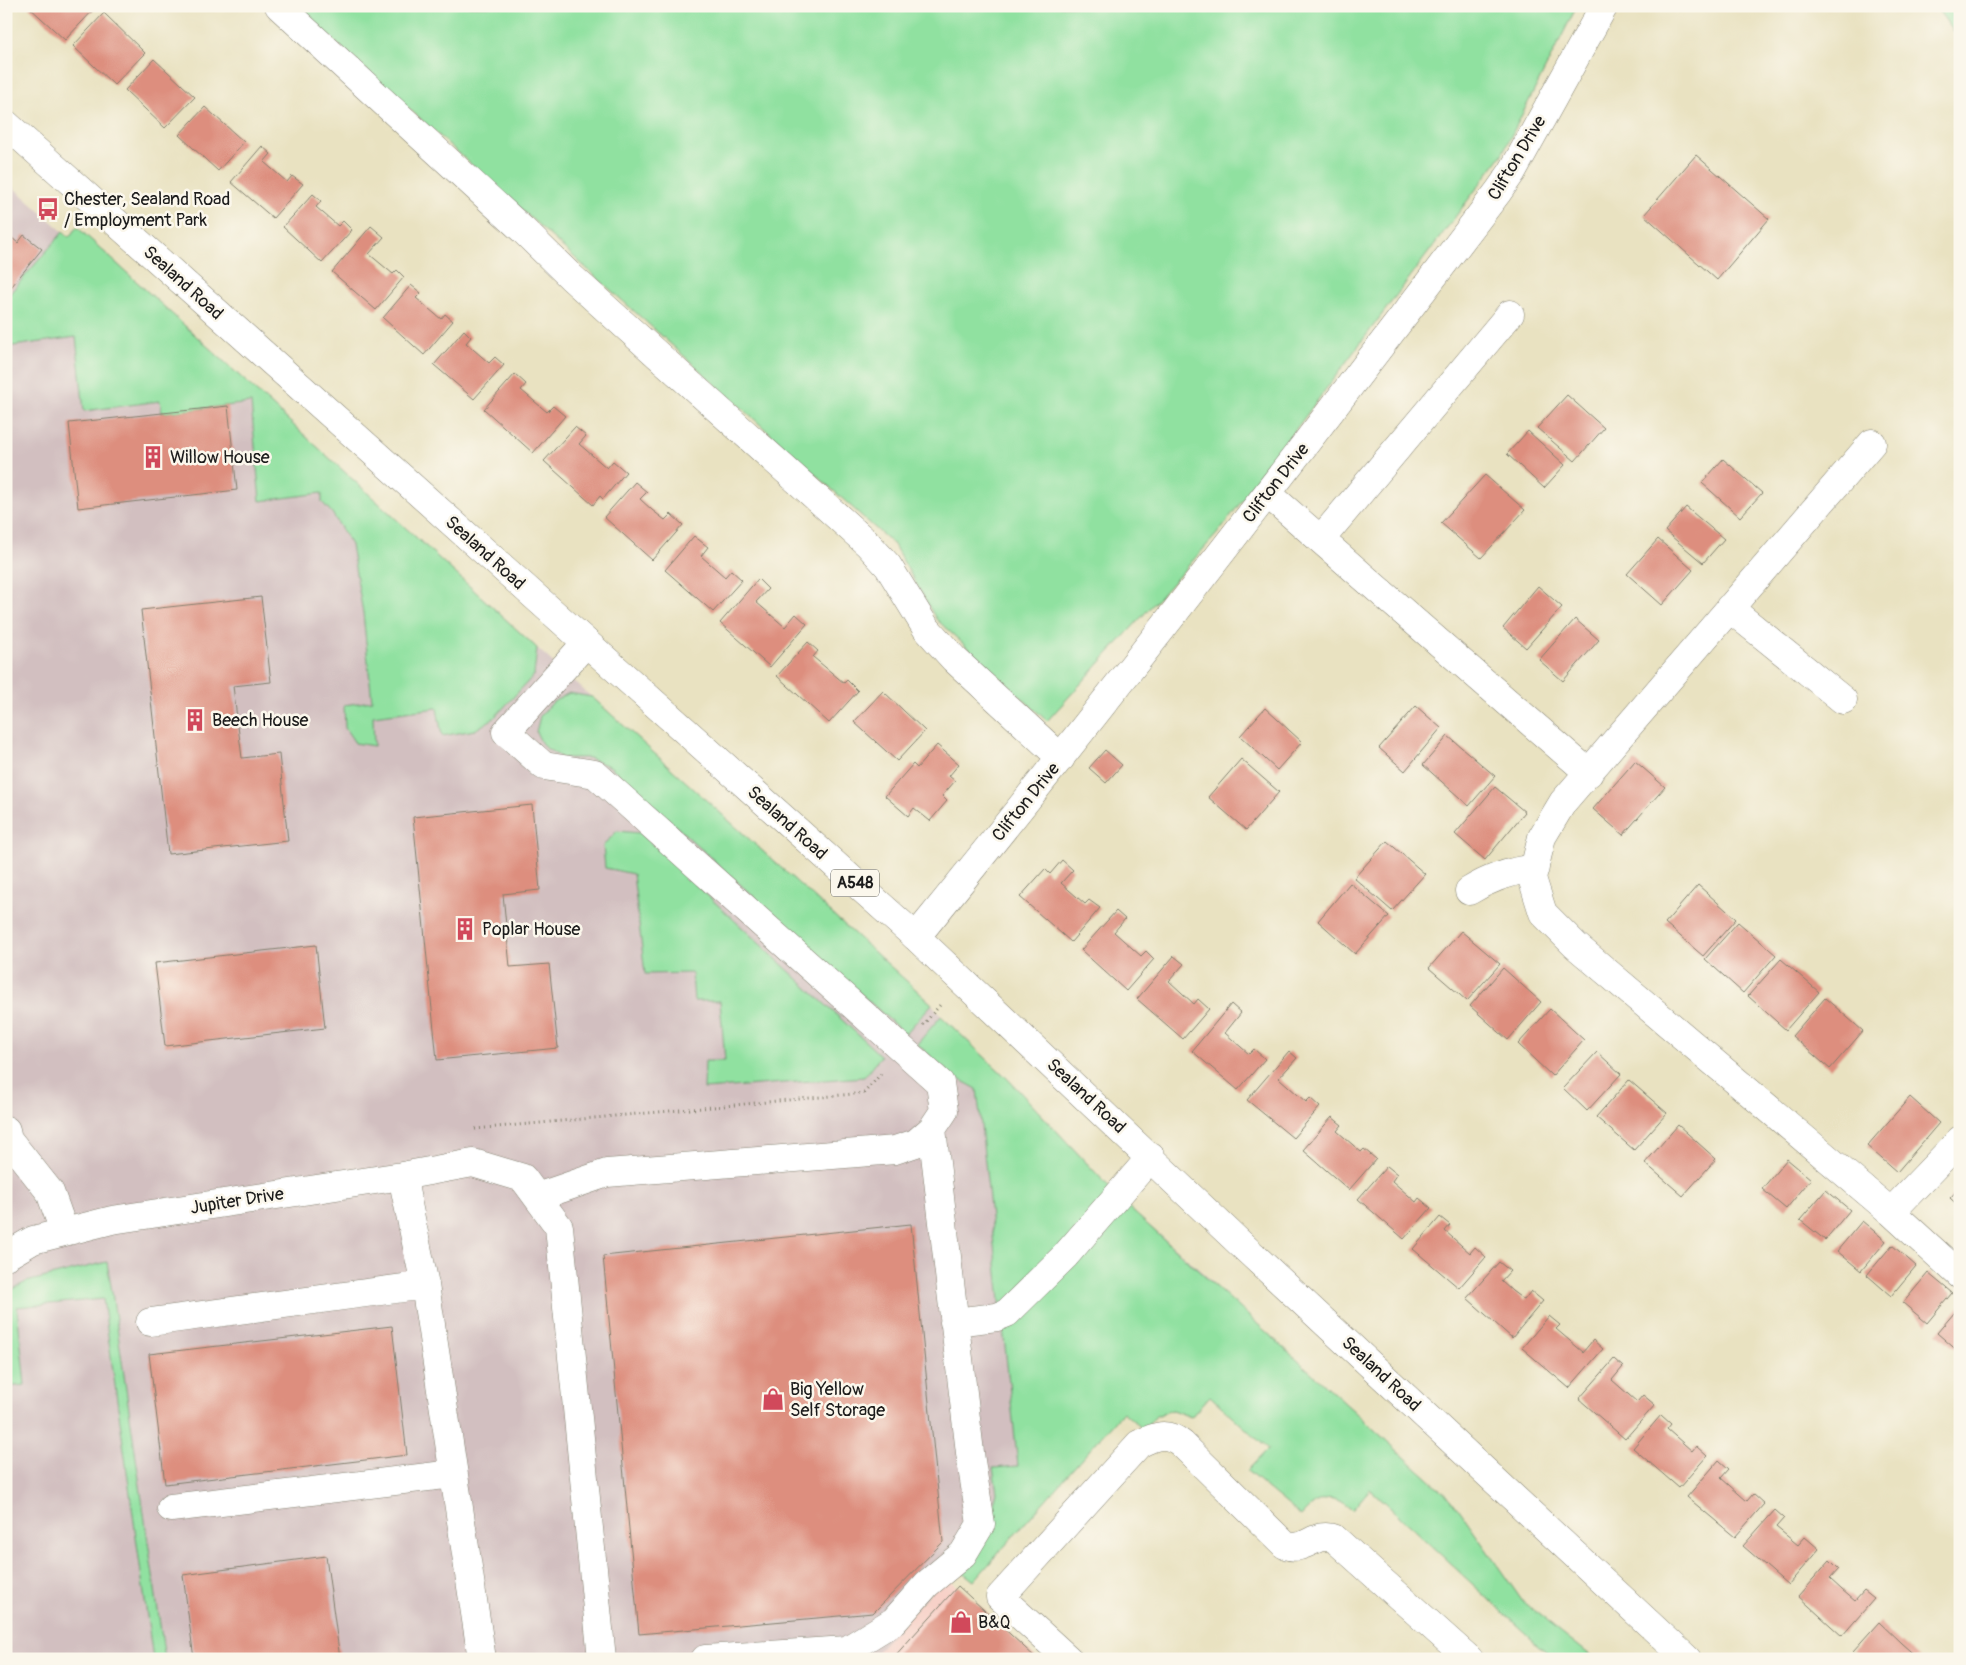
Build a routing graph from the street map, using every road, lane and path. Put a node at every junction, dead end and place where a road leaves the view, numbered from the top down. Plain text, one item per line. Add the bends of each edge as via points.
1 (279, 6) edge
2 (1604, 6) edge
3 (6, 124) edge
4 (1510, 314) dead end
5 (1872, 443) dead end
6 (1268, 494) junction
7 (1321, 539) junction
8 (1729, 608) junction
9 (586, 643) junction
10 (1843, 700) dead end
11 (1061, 758) junction
12 (1589, 773) junction
13 (1535, 868) junction
14 (1469, 891) dead end
15 (916, 938) junction
16 (962, 980) junction
17 (902, 1050) junction
18 (468, 1129) dead end
19 (932, 1129) junction
20 (6, 1130) edge
21 (1960, 1140) edge
22 (1151, 1157) junction
23 (402, 1176) junction
24 (537, 1197) junction
25 (1891, 1212) junction
26 (64, 1231) junction
27 (6, 1256) edge
28 (1960, 1276) edge
29 (426, 1286) junction
30 (150, 1322) dead end
31 (954, 1322) junction
32 (452, 1474) junction
33 (171, 1508) dead end
34 (482, 1659) edge
35 (602, 1659) edge
36 (705, 1659) edge
37 (1068, 1659) edge
38 (1469, 1659) edge
39 (1687, 1659) edge

1 - 11 street via 571,277 868,544 888,566 926,628 954,660
2 - 6 street, Clifton Drive via 1512,172
3 - 9 street, Sealand Road / A548
4 - 7 street
5 - 8 street
6 - 7 street
6 - 11 street, Clifton Drive
7 - 12 street
8 - 10 street
8 - 12 street
9 - 15 street, Sealand Road / A548
9 - 17 street via 506,732 544,766 596,774
11 - 15 street, Clifton Drive
12 - 13 street via 1563,802 1542,837
13 - 14 street via 1502,874
13 - 25 street via 1532,878 1543,913 1575,945
15 - 16 street, Sealand Road / A548
16 - 17 path
16 - 22 street, Sealand Road / A548
17 - 18 path via 864,1093
17 - 19 street via 940,1082 944,1111
19 - 24 street via 916,1143 896,1150 607,1173
19 - 31 street
20 - 26 street via 8,1139 50,1192
21 - 25 street
22 - 31 street via 1064,1256 1007,1313
22 - 39 street, Sealand Road / A548
23 - 24 street, Jupiter Drive via 473,1163 523,1178
23 - 26 street, Jupiter Drive via 112,1220
23 - 29 street
24 - 35 street via 560,1227
25 - 28 street
26 - 27 street, Jupiter Drive via 33,1240
29 - 30 street
29 - 32 street
31 - 36 street via 981,1524 963,1554 927,1584 894,1620 847,1650
32 - 33 street
32 - 34 street
37 - 38 street via 1000,1597 1139,1444 1165,1435 1182,1444 1285,1545 1293,1548 1327,1536 1335,1539

